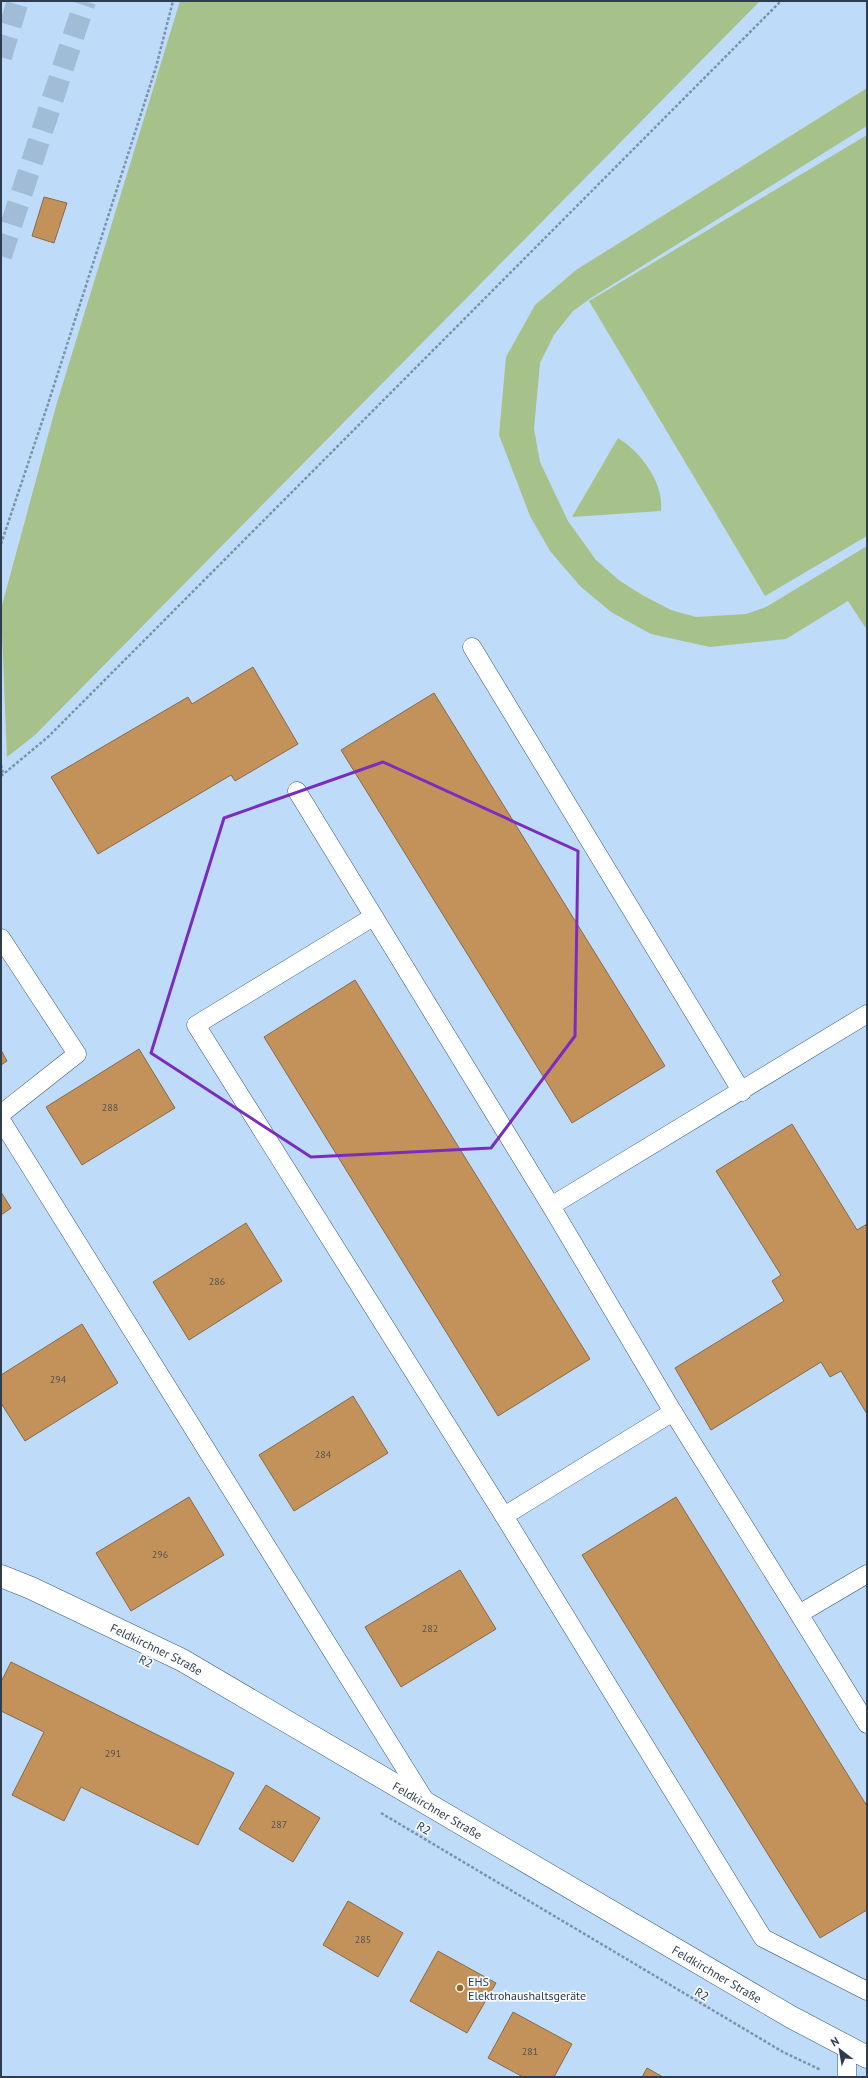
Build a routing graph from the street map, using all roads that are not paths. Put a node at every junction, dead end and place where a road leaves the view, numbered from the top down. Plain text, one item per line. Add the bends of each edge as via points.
1 (472, 647) dead end
2 (297, 791) dead end
3 (373, 917) junction
4 (1, 938) edge
5 (867, 1014) edge
6 (742, 1092) junction
7 (1, 1114) edge
8 (1, 1120) edge
9 (551, 1206) junction
10 (673, 1412) junction
11 (504, 1516) junction
12 (867, 1574) edge
13 (1, 1576) edge
14 (799, 1614) junction
15 (867, 1724) edge
16 (426, 1802) junction
17 (867, 1991) edge
18 (847, 2046) junction
19 (867, 2057) edge
20 (847, 2077) edge

1 - 6 lane
2 - 3 lane
3 - 9 lane
3 - 11 lane via 196,1025
4 - 7 lane via 77,1054
5 - 6 lane
6 - 9 lane
8 - 16 lane
9 - 10 lane
10 - 11 lane
10 - 14 lane
11 - 17 lane via 762,1938
12 - 14 lane
13 - 16 street, Feldkirchner Straße via 182,1660
14 - 15 lane
16 - 18 street, Feldkirchner Straße via 791,2017
18 - 19 street, Feldkirchner Straße
18 - 20 lane

